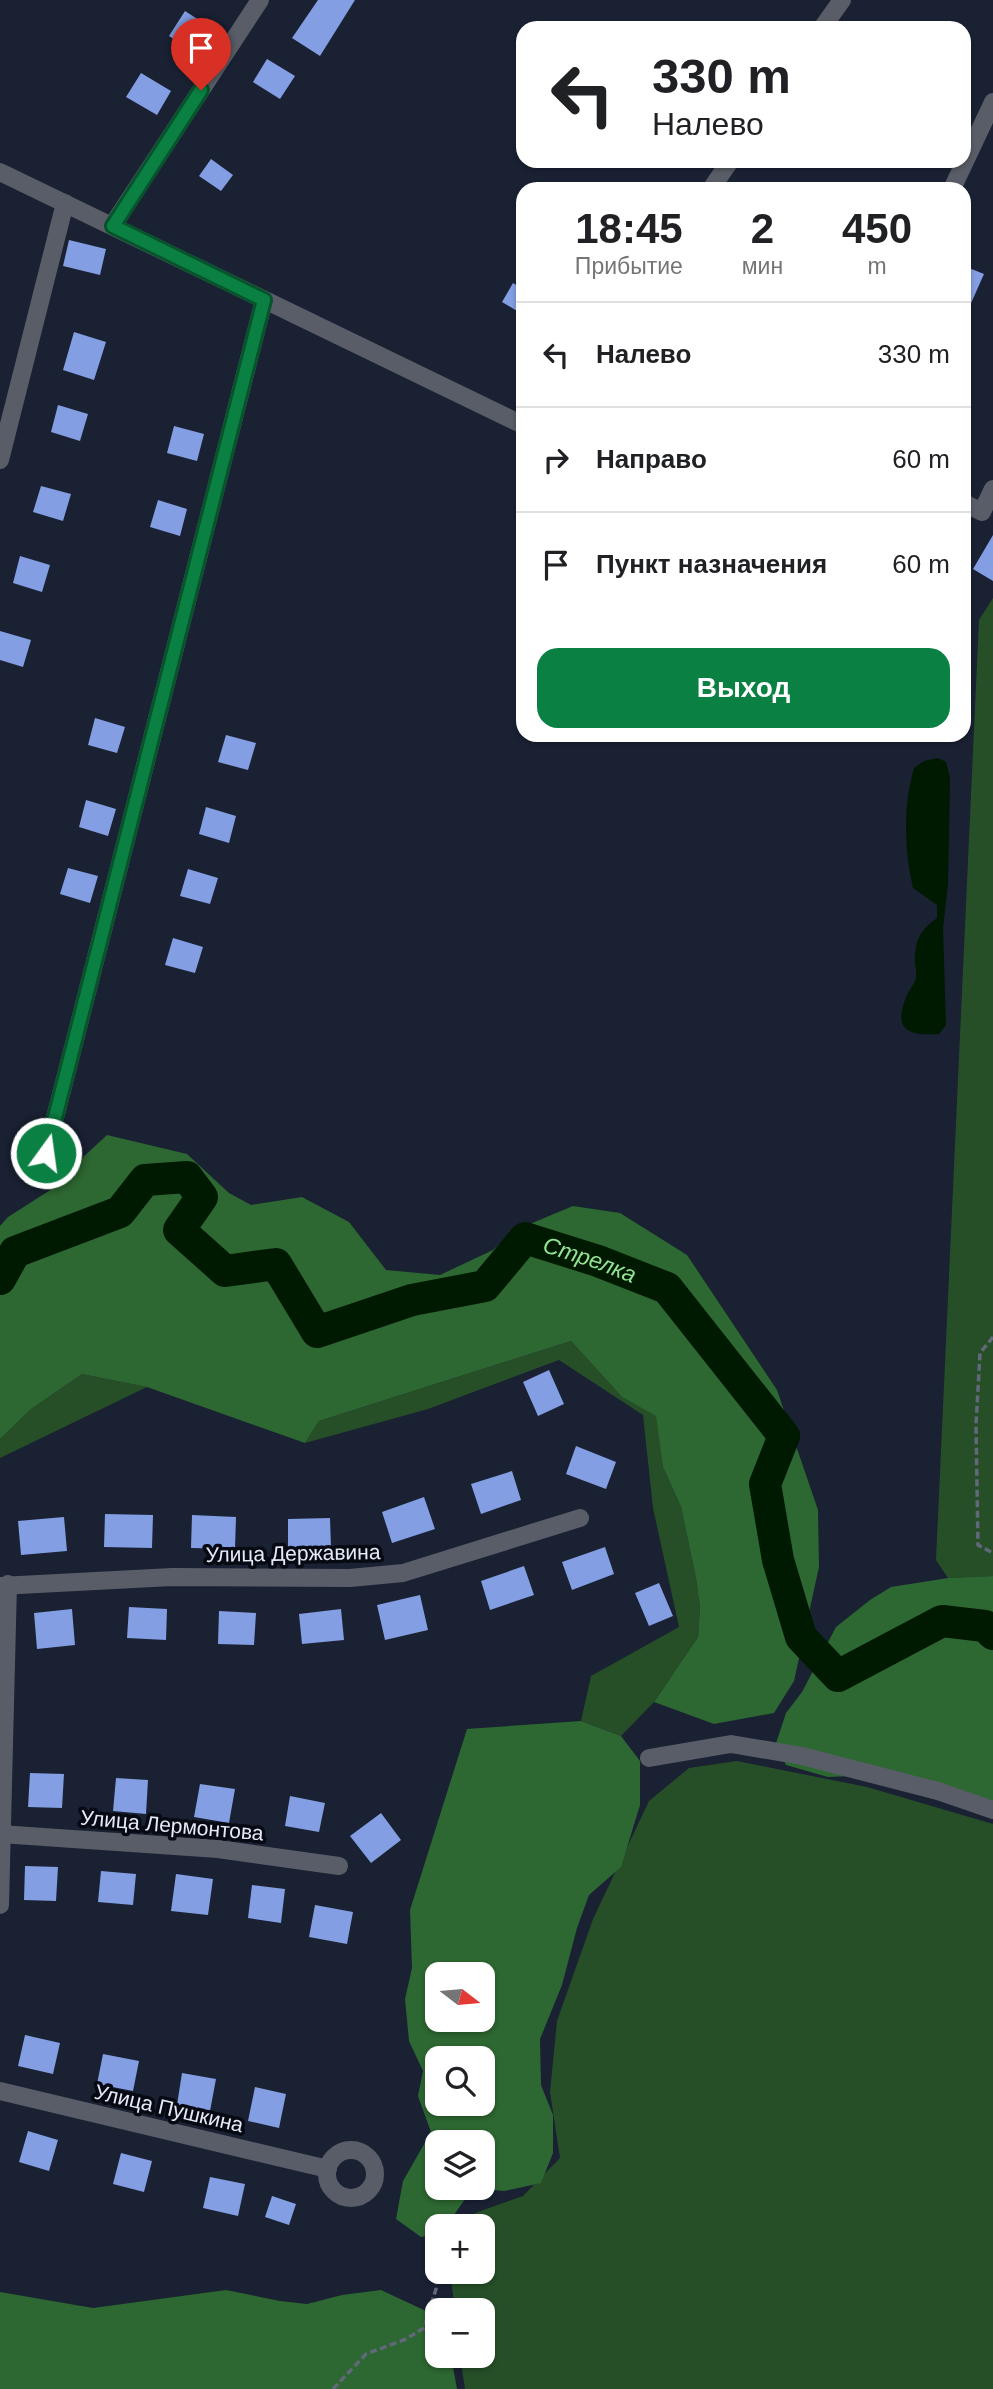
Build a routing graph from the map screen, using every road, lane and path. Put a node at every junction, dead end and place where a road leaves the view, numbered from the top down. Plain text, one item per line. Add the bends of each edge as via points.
1 (260, 0) edge
2 (842, 0) edge
3 (827, 21) edge
4 (993, 102) edge
5 (971, 149) edge
6 (0, 172) edge
7 (65, 203) junction
8 (113, 226) junction
9 (264, 300) junction
10 (516, 422) edge
11 (0, 460) edge
12 (993, 489) edge
13 (971, 506) edge
14 (46, 1153) dead end
15 (993, 1337) edge
16 (580, 1518) dead end
17 (993, 1553) edge
18 (4, 1585) edge
19 (649, 1758) dead end
20 (993, 1810) edge
21 (1, 1833) edge
22 (339, 1866) dead end
23 (0, 1905) edge
24 (0, 2091) edge
25 (328, 2169) dead end
26 (436, 2284) edge
27 (332, 2389) edge

1 - 8 street
2 - 3 street
4 - 5 street
6 - 7 street
7 - 8 street
7 - 11 street
8 - 9 street
9 - 10 street
9 - 14 street
12 - 13 street via 982,512
15 - 17 path via 980,1353 976,1425 978,1545
16 - 18 street, Улица Державина via 403,1573
18 - 21 street
19 - 20 street via 731,1744 802,1756
21 - 22 street, Улица Лермонтова via 218,1849
21 - 23 street
24 - 25 street, Улица Пушкина
26 - 27 path via 424,2328 366,2354

